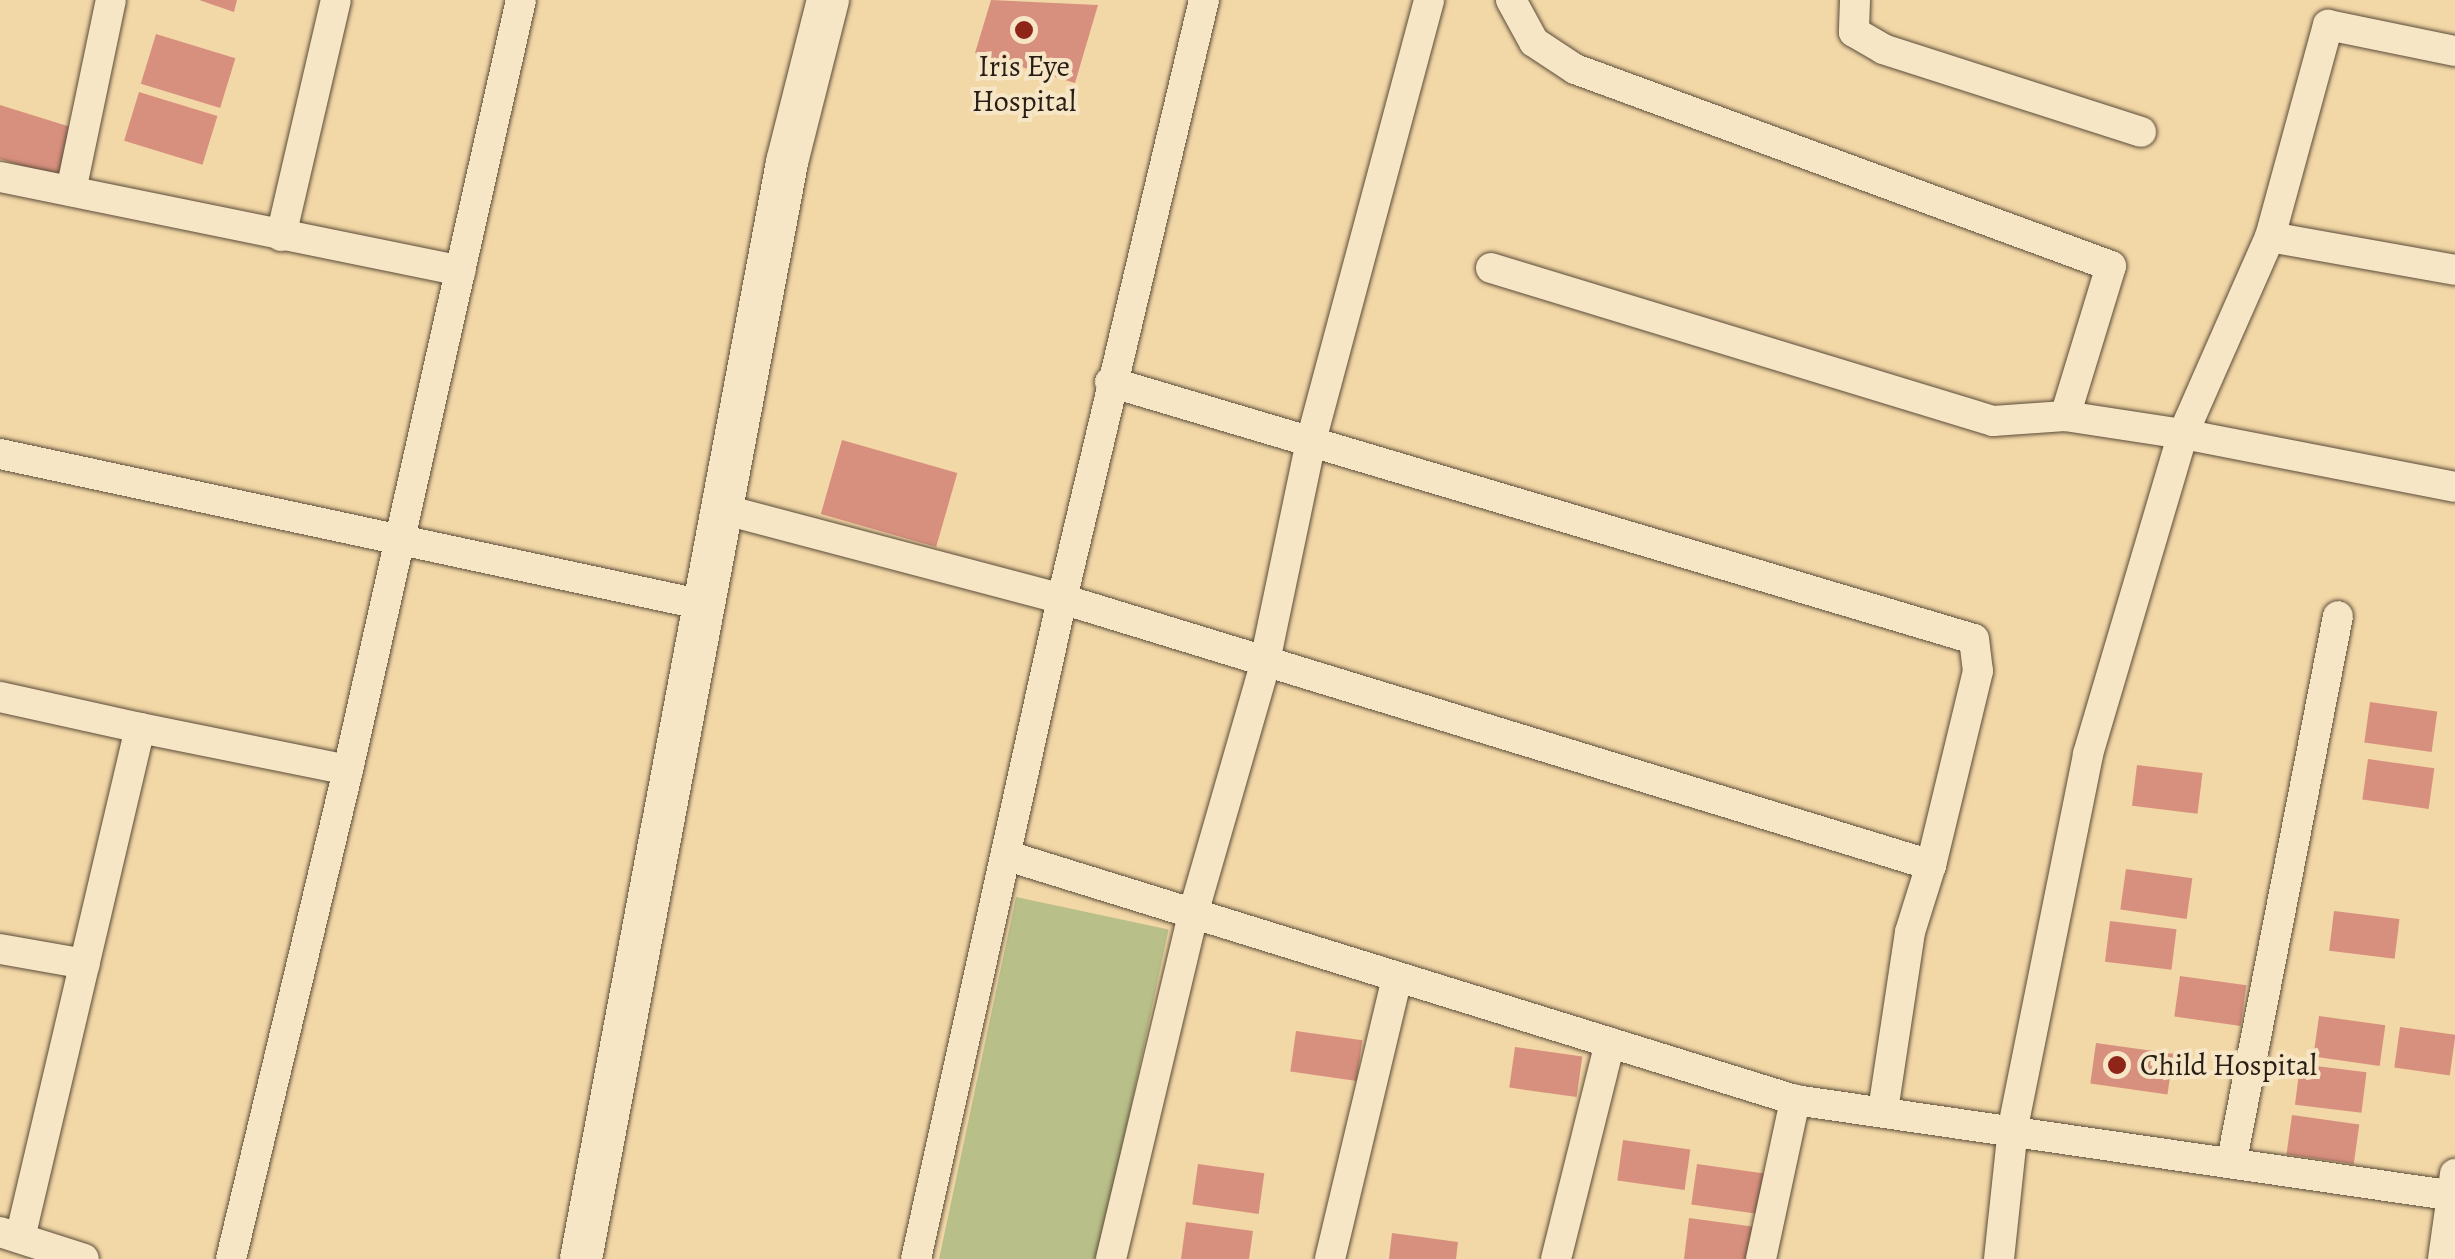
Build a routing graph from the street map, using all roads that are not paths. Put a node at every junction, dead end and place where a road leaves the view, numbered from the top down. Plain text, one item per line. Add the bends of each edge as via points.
1 (111, 0) edge
2 (336, 0) edge
3 (521, 0) edge
4 (828, 0) edge
5 (1204, 0) edge
6 (1430, 0) edge
7 (1511, 0) edge
8 (1854, 0) edge
9 (2333, 13) edge
10 (2455, 51) edge
11 (2141, 132) dead end
12 (0, 176) edge
13 (71, 191) junction
14 (281, 236) junction
15 (2270, 236) junction
16 (1491, 268) dead end
17 (2455, 270) edge
18 (460, 271) junction
19 (1110, 382) junction
20 (2065, 416) junction
21 (2183, 434) junction
22 (1310, 441) junction
23 (0, 454) edge
24 (2455, 486) edge
25 (722, 509) junction
26 (394, 539) junction
27 (1062, 599) junction
28 (704, 606) junction
29 (2338, 616) dead end
30 (1265, 662) junction
31 (0, 698) edge
32 (140, 728) junction
33 (348, 770) junction
34 (1010, 858) junction
35 (1930, 866) junction
36 (1193, 914) junction
37 (0, 949) edge
38 (85, 964) junction
39 (1398, 978) junction
40 (1610, 1043) junction
41 (1795, 1100) junction
42 (1883, 1110) junction
43 (2013, 1127) junction
44 (2232, 1160) junction
45 (2454, 1188) edge
46 (10, 1235) edge
47 (84, 1259) edge
48 (232, 1259) edge
49 (581, 1259) edge
50 (916, 1259) edge
51 (1111, 1259) edge
52 (1330, 1259) edge
53 (1556, 1259) edge
54 (1761, 1259) edge
55 (1999, 1259) edge
56 (2443, 1259) edge

1 - 13 street
2 - 14 street
3 - 18 street
4 - 25 street
5 - 19 street
6 - 22 street
7 - 20 street via 1534,42 1575,68 2111,266
8 - 11 street via 1854,32 1883,49
9 - 10 street
9 - 15 street
12 - 13 street
13 - 14 street
14 - 18 street
15 - 17 street
15 - 21 street
16 - 20 street via 1993,421
18 - 26 street
19 - 22 street
19 - 27 street
20 - 21 street
21 - 24 street
21 - 43 street via 2088,754
22 - 30 street
22 - 35 street via 1974,639 1978,671
23 - 26 street
25 - 27 street
25 - 28 street
26 - 28 street
26 - 33 street
27 - 30 street
27 - 34 street
28 - 49 street
29 - 44 street
30 - 35 street
30 - 36 street
31 - 32 street
32 - 33 street
32 - 38 street
33 - 48 street
34 - 36 street
34 - 50 street
35 - 42 street via 1910,932
36 - 39 street
36 - 51 street
37 - 38 street
38 - 46 street
39 - 40 street
39 - 52 street
40 - 41 street
40 - 53 street
41 - 42 street
41 - 54 street
42 - 43 street
43 - 44 street
43 - 55 street
44 - 45 street
45 - 56 street
46 - 47 street

